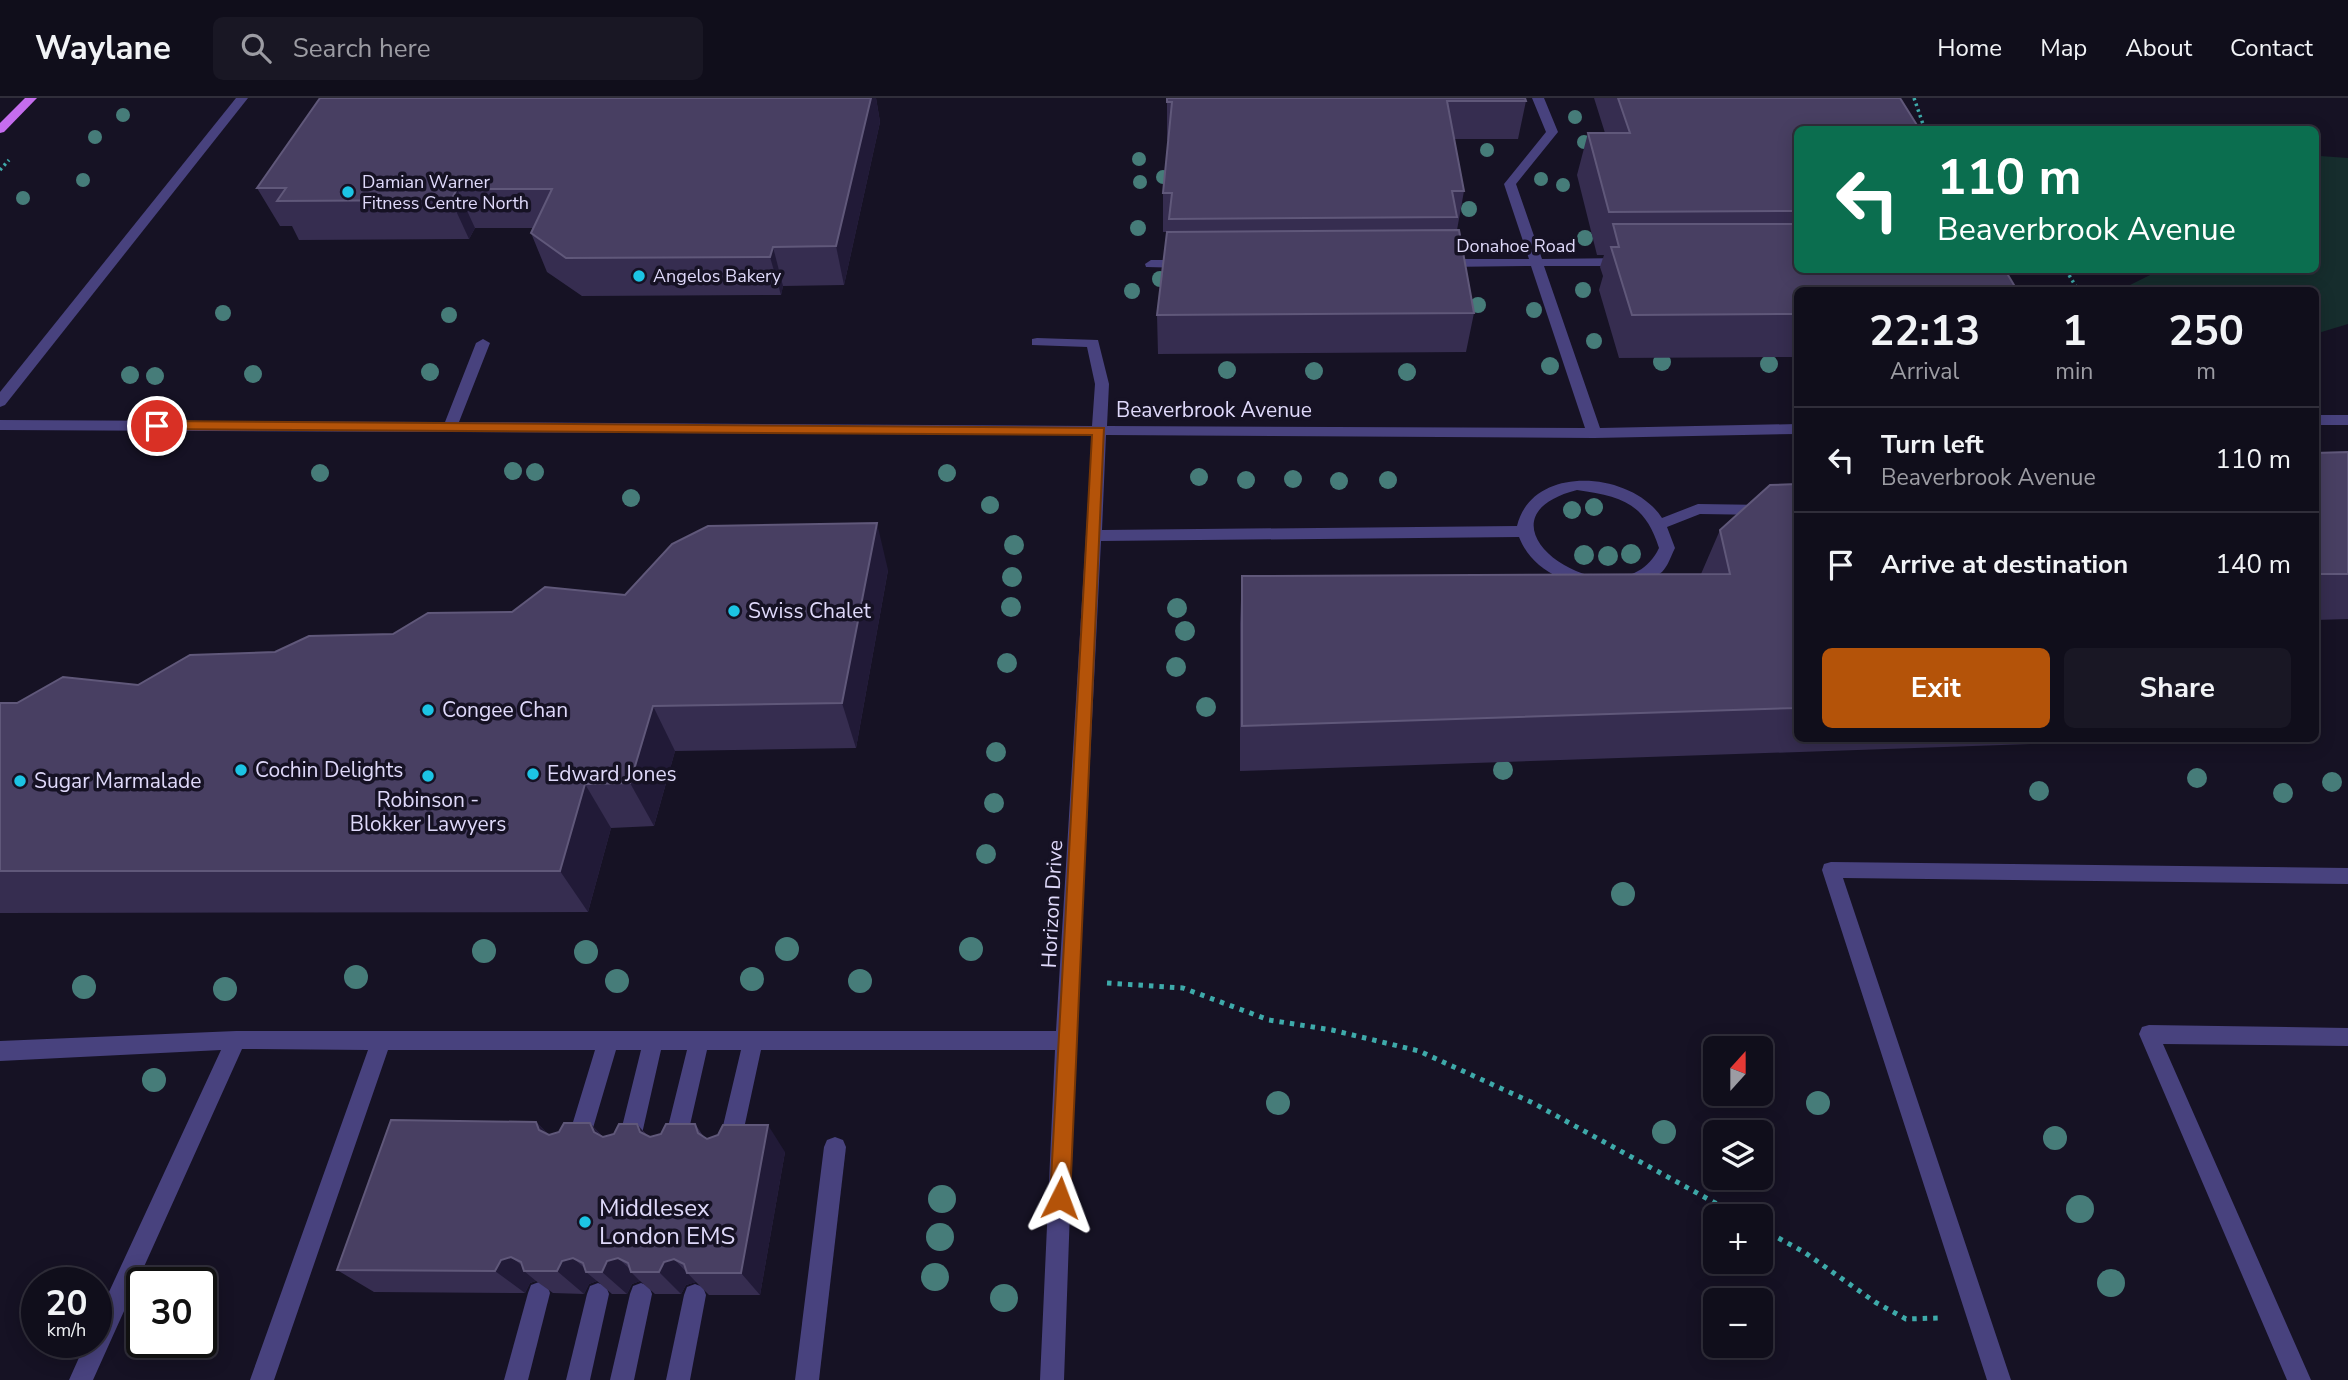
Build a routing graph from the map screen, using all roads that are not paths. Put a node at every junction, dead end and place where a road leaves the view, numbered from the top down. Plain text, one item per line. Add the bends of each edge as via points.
1 (31, 98) edge
2 (242, 98) edge
3 (1538, 98) edge
4 (0, 130) edge
5 (1647, 262) edge
6 (1537, 263) junction
7 (1151, 264) dead end
8 (1192, 264) edge
9 (1427, 264) edge
10 (1037, 342) dead end
11 (483, 343) dead end
12 (0, 402) edge
13 (2319, 420) edge
14 (2348, 420) edge
15 (0, 425) edge
16 (450, 427) junction
17 (1794, 429) edge
18 (1099, 431) junction
19 (1594, 433) junction
20 (1766, 510) edge
21 (1661, 524) junction
22 (1524, 531) junction
23 (1093, 536) junction
24 (2348, 876) edge
25 (2348, 1037) edge
26 (236, 1041) junction
27 (381, 1041) junction
28 (608, 1041) junction
29 (699, 1041) junction
30 (753, 1041) junction
31 (1066, 1041) junction
32 (653, 1042) junction
33 (0, 1051) edge
34 (835, 1147) dead end
35 (576, 1149) edge
36 (628, 1151) edge
37 (673, 1151) edge
38 (728, 1152) edge
39 (539, 1293) edge
40 (598, 1294) edge
41 (641, 1294) edge
42 (695, 1295) edge
43 (80, 1380) edge
44 (262, 1380) edge
45 (516, 1380) edge
46 (578, 1380) edge
47 (622, 1380) edge
48 (678, 1380) edge
49 (807, 1380) edge
50 (1052, 1380) edge
51 (1999, 1380) edge
52 (2300, 1380) edge

1 - 4 main road
2 - 12 street
3 - 6 street via 1552,132 1510,184
5 - 6 street, Donahoe Road
6 - 9 street, Donahoe Road
6 - 19 street
7 - 8 street
10 - 18 street, Horizon Drive via 1093,343 1101,384
11 - 16 street
13 - 14 street
15 - 16 street, Beaverbrook Avenue
16 - 18 street, Beaverbrook Avenue
17 - 19 street, Beaverbrook Avenue
18 - 19 street, Beaverbrook Avenue
18 - 23 street, Horizon Drive
20 - 21 street via 1698,509
21 - 22 street via 1640,503 1611,489 1577,485 1547,492 1528,508
21 - 22 street via 1667,548 1656,569 1630,582 1596,584 1562,574 1536,555
22 - 23 street
23 - 31 street, Horizon Drive
24 - 51 street via 1831,870
25 - 52 street via 2149,1034
26 - 27 street
26 - 33 street
26 - 43 street
27 - 28 street
27 - 44 street
28 - 32 street
28 - 35 street
29 - 30 street
29 - 32 street
29 - 37 street
30 - 31 street
30 - 38 street
31 - 50 street, Horizon Drive
32 - 36 street
34 - 49 street
39 - 45 street
40 - 46 street
41 - 47 street
42 - 48 street

